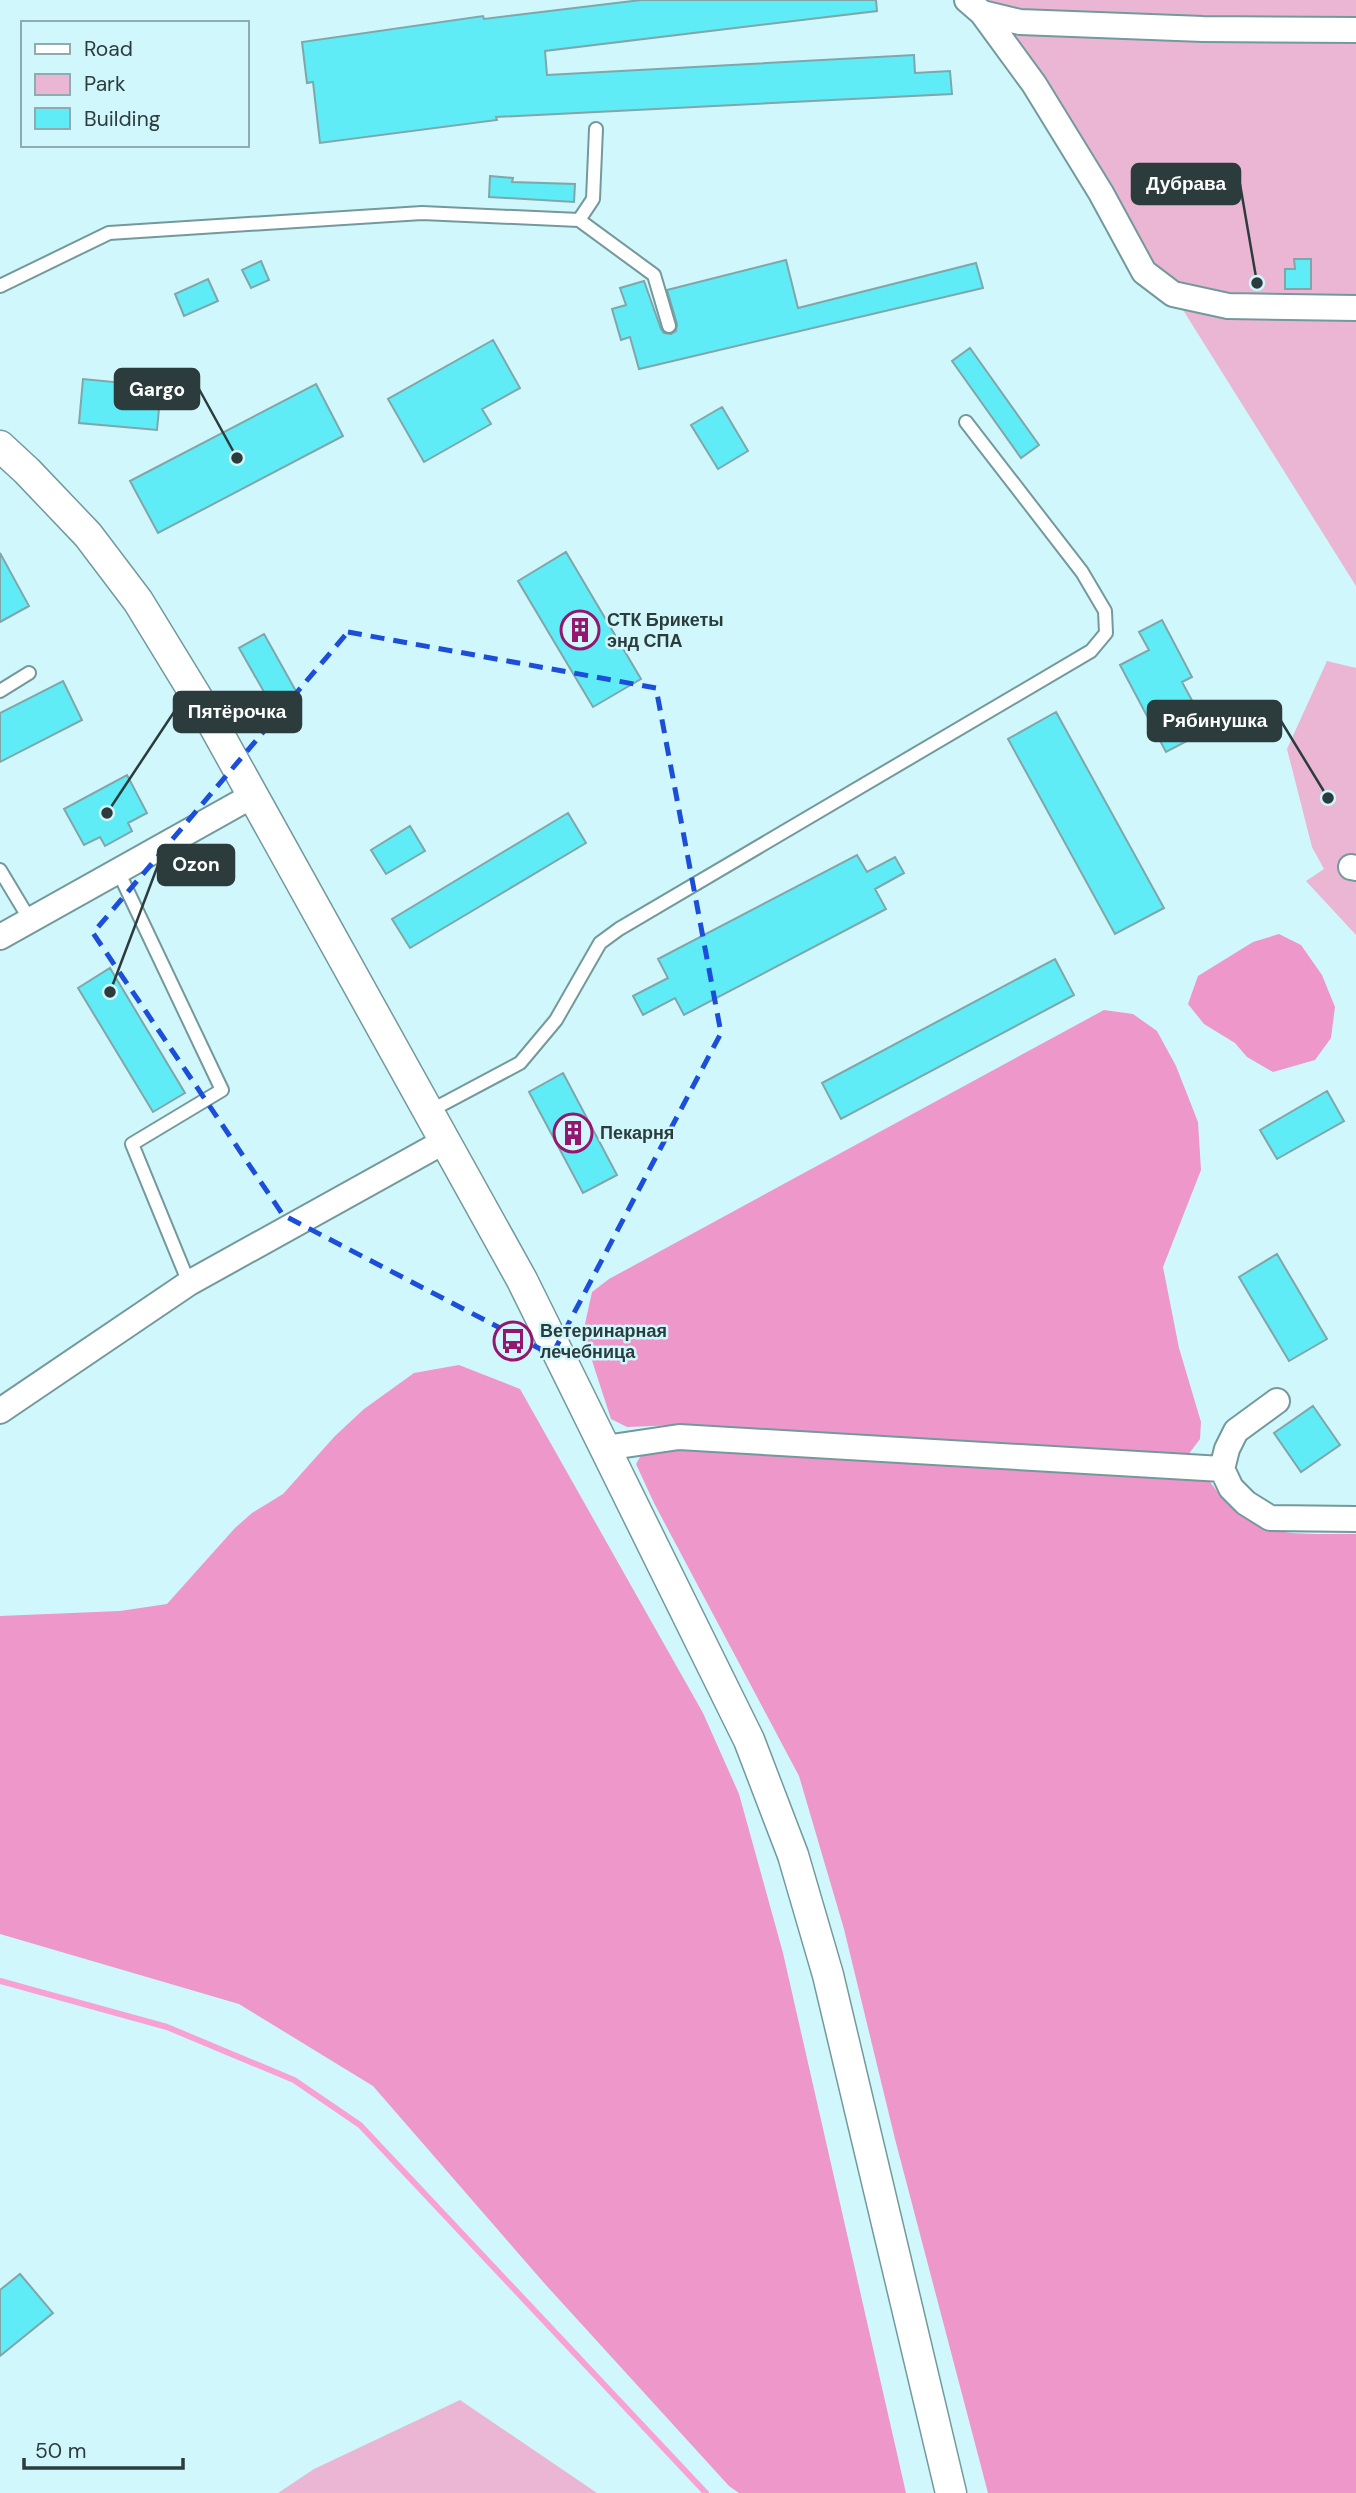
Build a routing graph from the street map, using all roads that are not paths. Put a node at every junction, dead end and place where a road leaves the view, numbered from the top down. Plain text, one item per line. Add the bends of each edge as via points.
1 (974, 6) edge
2 (1356, 30) edge
3 (596, 129) dead end
4 (579, 220) junction
5 (0, 286) edge
6 (1356, 308) edge
7 (669, 326) dead end
8 (966, 422) dead end
9 (0, 446) edge
10 (29, 673) dead end
11 (0, 691) edge
12 (252, 796) junction
13 (0, 870) edge
14 (118, 871) junction
15 (30, 920) junction
16 (0, 937) edge
17 (428, 1112) junction
18 (445, 1141) junction
19 (189, 1283) junction
20 (1277, 1401) dead end
21 (0, 1411) edge
22 (605, 1448) junction
23 (1222, 1469) junction
24 (1356, 1518) edge
25 (951, 2493) edge

1 - 2 street via 1020,22
1 - 6 street via 1041,95 1144,272 1173,294 1228,306
3 - 4 lane via 593,199
4 - 5 lane via 422,213 109,233
4 - 7 lane via 654,275
8 - 17 lane via 1082,572 1105,611 1106,634 1091,651 600,943 556,1020 520,1063
9 - 12 street via 88,535 138,601
10 - 11 lane
12 - 14 street
12 - 17 street
13 - 15 lane
14 - 15 street
14 - 19 lane via 222,1090 132,1143
15 - 16 street
17 - 18 street
18 - 19 street
18 - 22 street via 522,1280
19 - 21 street
20 - 23 street via 1236,1431
22 - 23 street via 679,1437
22 - 25 street via 749,1740 793,1855 828,1975
23 - 24 street via 1231,1488 1270,1518

